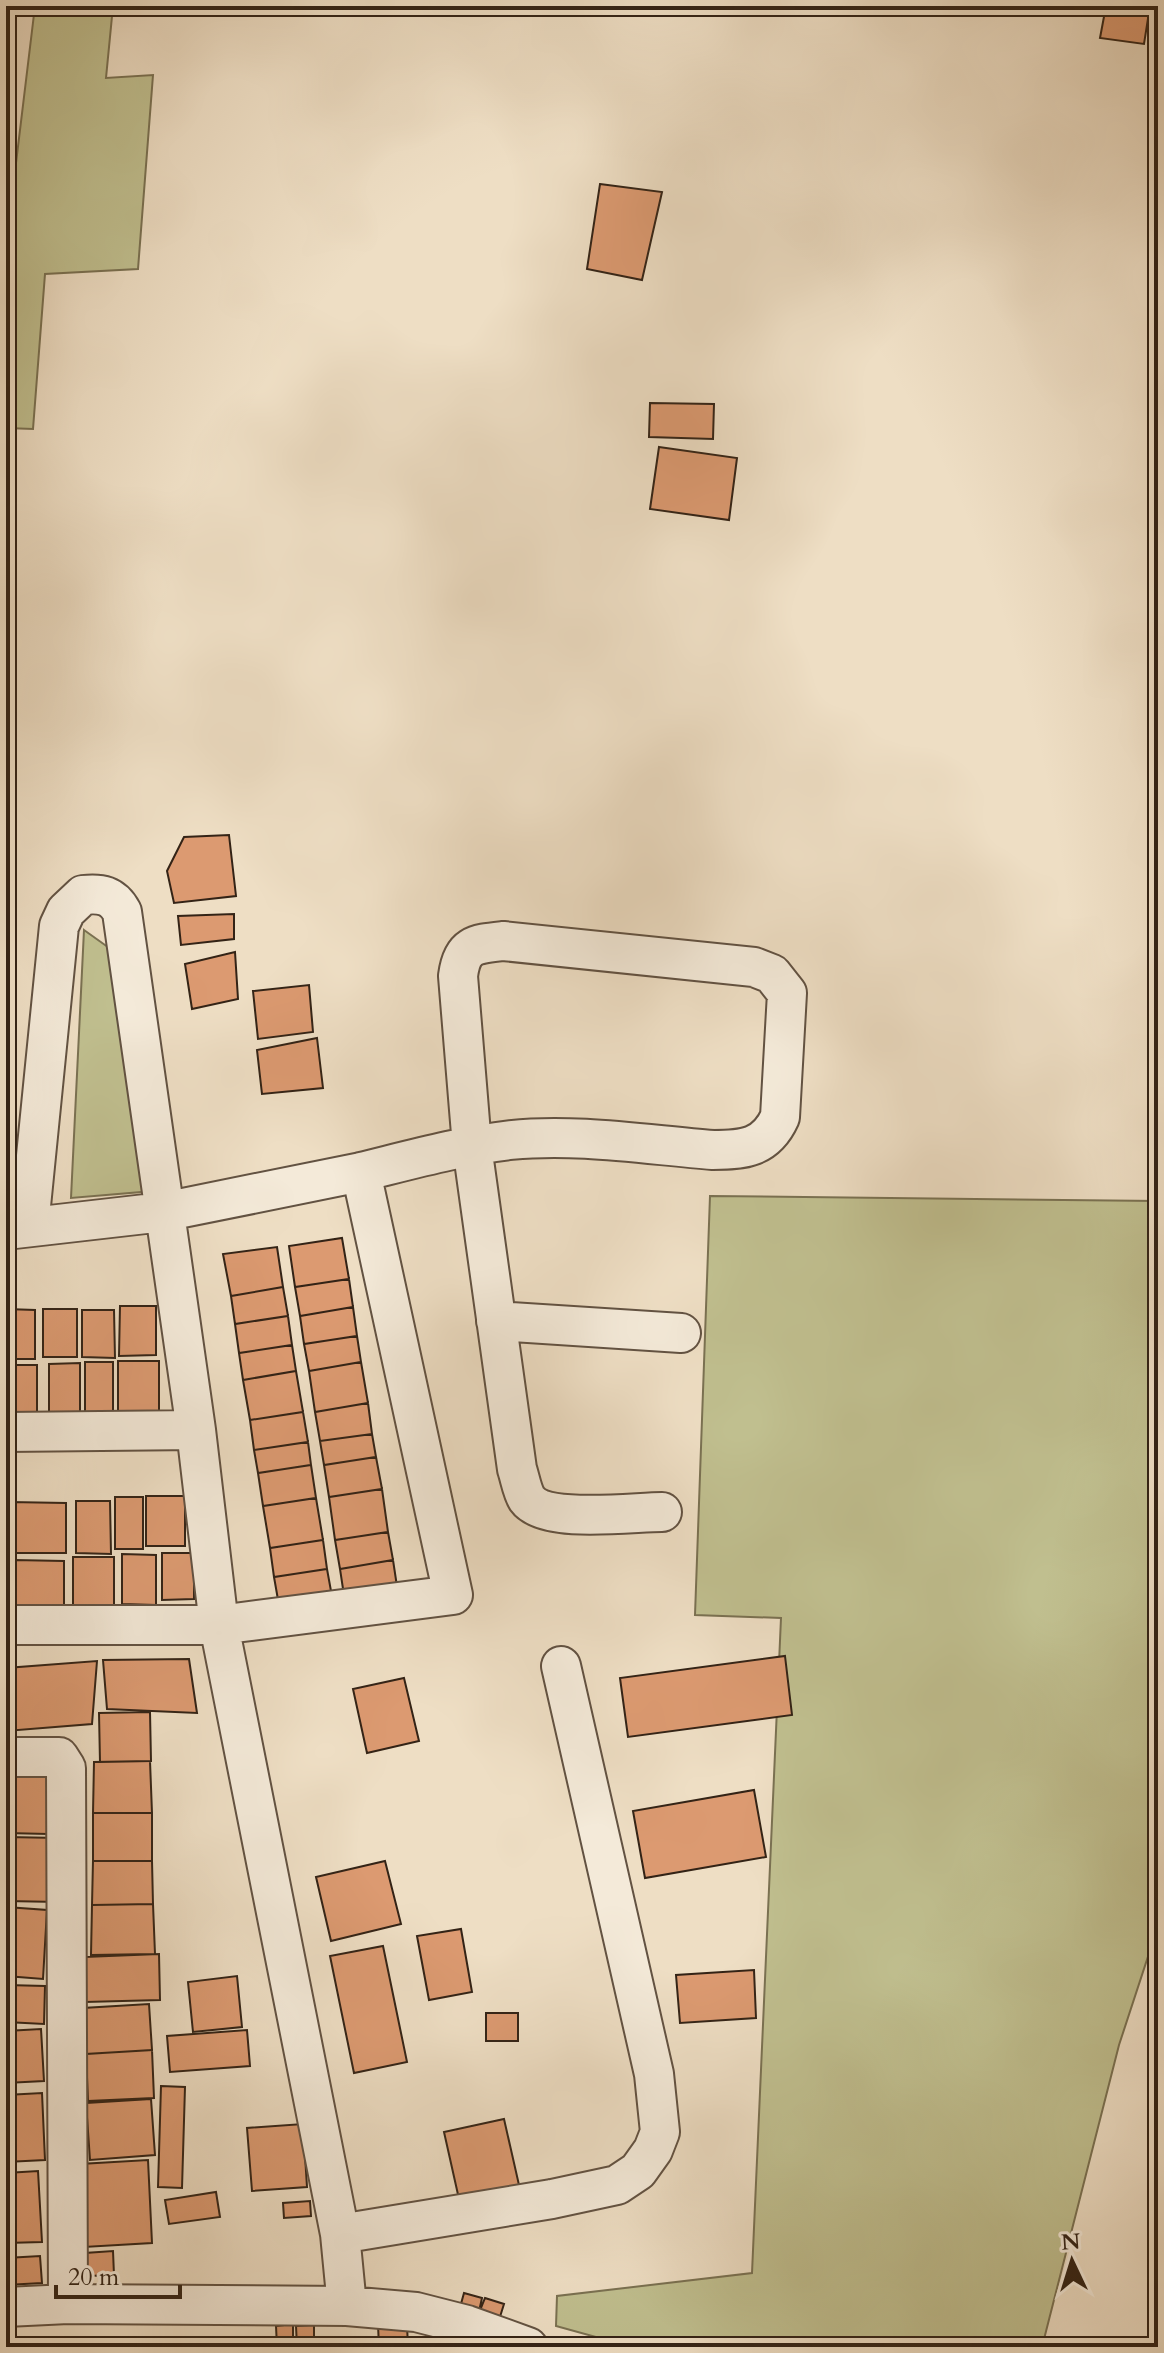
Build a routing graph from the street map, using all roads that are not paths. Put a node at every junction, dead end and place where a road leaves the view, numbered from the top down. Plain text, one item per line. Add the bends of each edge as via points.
1 (472, 1146) junction
2 (361, 1172) junction
3 (163, 1212) junction
4 (17, 1228) edge
5 (496, 1321) junction
6 (681, 1333) dead end
7 (196, 1430) junction
8 (6, 1432) edge
9 (662, 1512) dead end
10 (6, 1625) edge
11 (219, 1625) junction
12 (561, 1666) dead end
13 (6, 1757) edge
14 (340, 2234) junction
15 (68, 2304) junction
16 (347, 2306) junction
17 (6, 2307) edge
18 (528, 2347) edge

1 - 1 street via 550,1138 713,1150 757,1144 772,1134 780,1117 787,993 772,974 754,967 503,941 469,948 460,959 458,976
1 - 2 street
1 - 5 street
2 - 3 street
2 - 11 street via 453,1595
3 - 4 street
3 - 4 street via 122,912 106,895 83,895 59,926
3 - 7 street
5 - 6 street
5 - 9 street via 517,1469 527,1498 556,1514
7 - 8 street
7 - 11 street
10 - 11 street
11 - 14 street
12 - 14 street via 654,2074 660,2132 653,2150 638,2171 617,2185
13 - 15 street via 59,1757 66,1768
14 - 16 street
15 - 16 street
15 - 17 street
16 - 18 street via 416,2312

